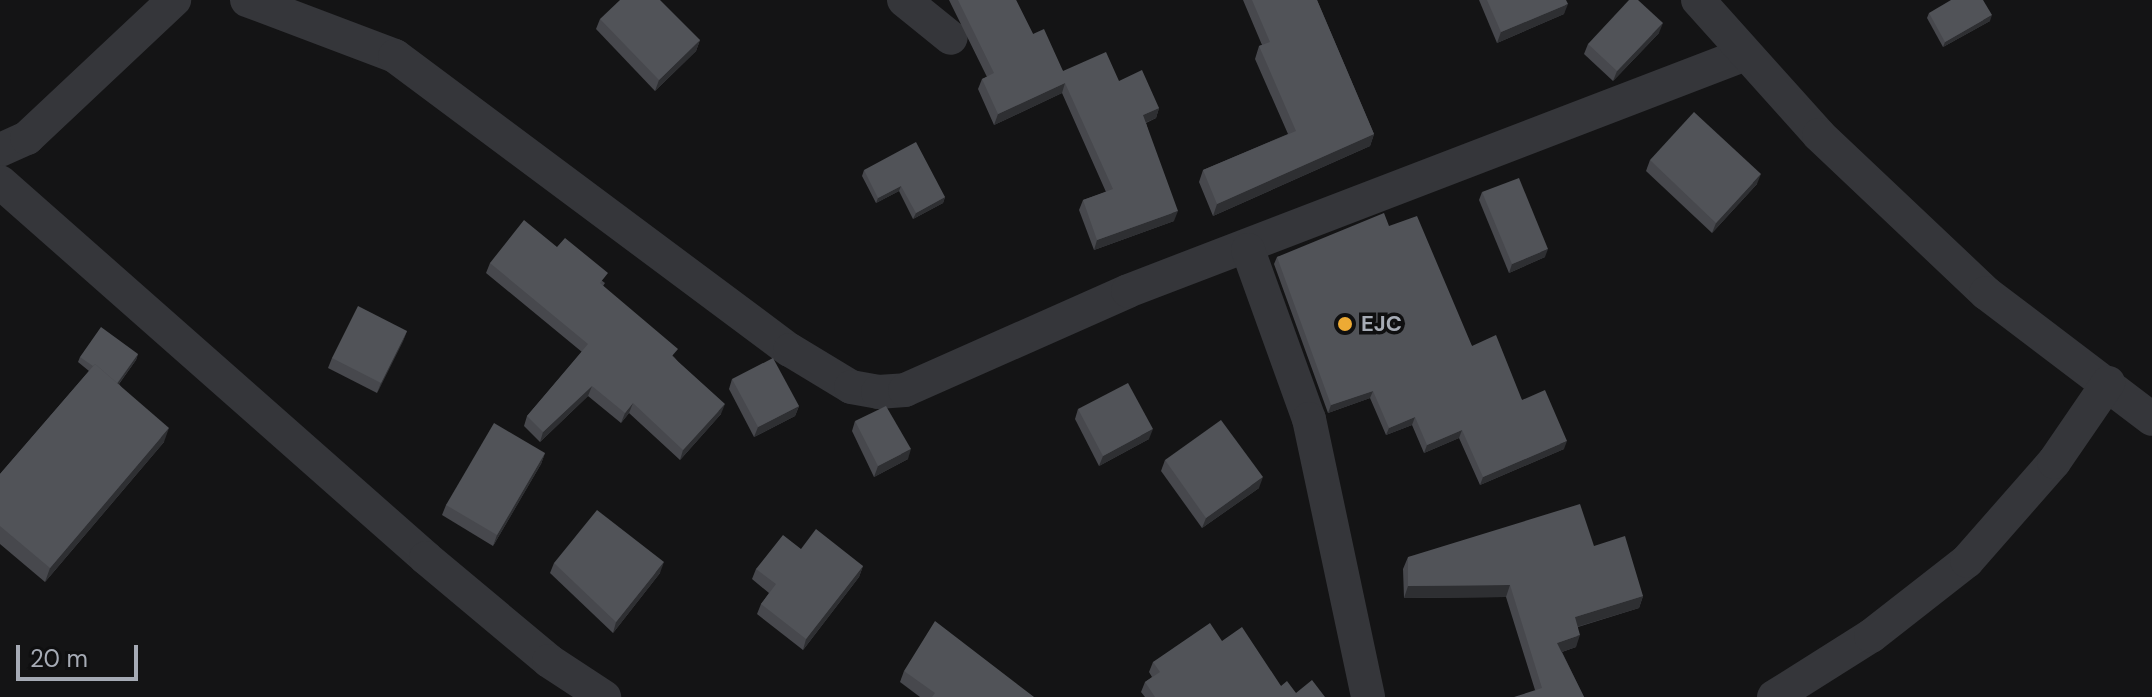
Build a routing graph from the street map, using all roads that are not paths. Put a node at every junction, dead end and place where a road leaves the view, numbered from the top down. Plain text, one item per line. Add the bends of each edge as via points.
1 (174, 0) edge
2 (247, 0) edge
3 (904, 0) edge
4 (1698, 0) edge
5 (951, 38) dead end
6 (1743, 55) junction
7 (0, 150) edge
8 (0, 182) edge
9 (1248, 250) junction
10 (2108, 383) junction
11 (2152, 419) edge
12 (604, 697) edge
13 (1368, 697) edge
14 (1774, 697) edge

1 - 7 street via 27,138
2 - 9 street via 395,56 605,206 656,255 851,387 905,390 1128,291
3 - 5 street
4 - 6 street
6 - 9 street
6 - 10 street via 1986,293
8 - 12 street via 426,558 549,661
9 - 13 street via 1309,419
10 - 11 street
10 - 14 street via 2054,462 1967,561 1871,636

